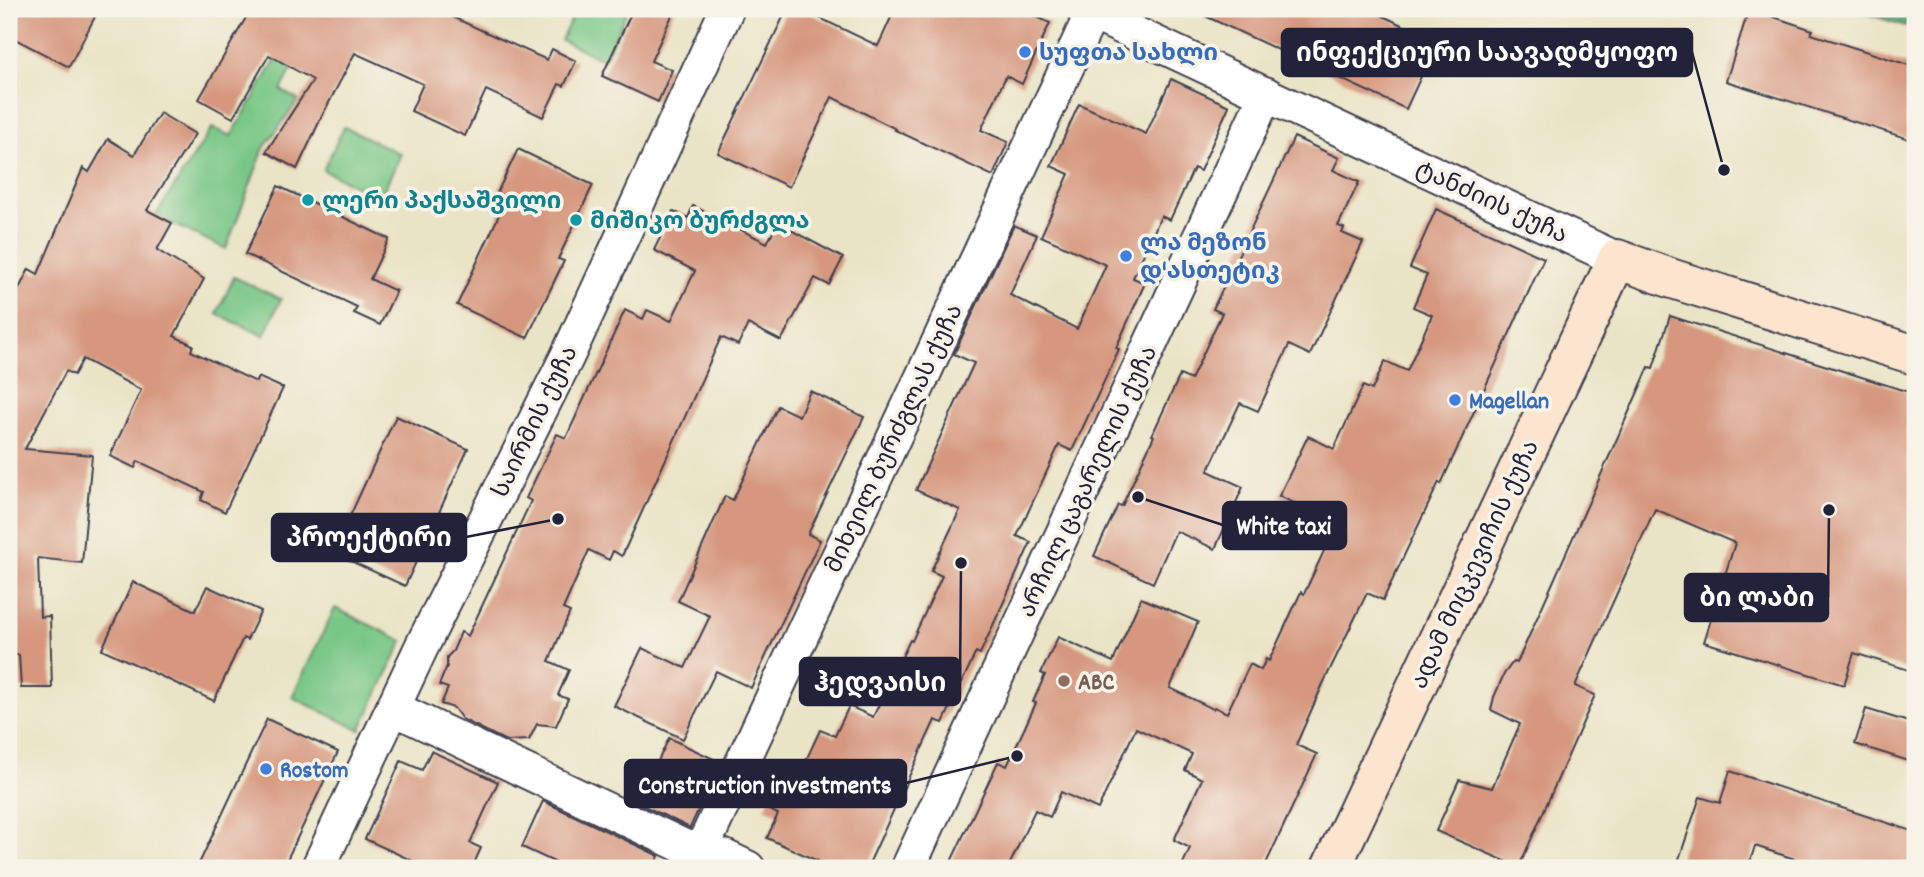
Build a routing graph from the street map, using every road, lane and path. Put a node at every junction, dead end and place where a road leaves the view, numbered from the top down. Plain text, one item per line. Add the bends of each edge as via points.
1 (727, 9) edge
2 (1089, 10) edge
3 (1266, 94) junction
4 (1617, 259) junction
5 (1915, 355) edge
6 (393, 708) junction
7 (696, 859) edge
8 (318, 868) edge
9 (748, 868) edge
10 (908, 868) edge
11 (1331, 868) edge

1 - 6 street, საირმის ქუჩა via 567,357
2 - 3 street, ტანძიის ქუჩა
2 - 7 street, მიხეილ ბურძგლას ქუჩა
3 - 4 street, ტანძიის ქუჩა
3 - 10 street, არჩილ ცაგარელის ქუჩა
4 - 5 main road, ტანძიის ქუჩა
4 - 11 main road, ადამ მიცკევიჩის ქუჩა
6 - 7 street via 683,846
6 - 8 street, საირმის ქუჩა
7 - 9 street via 723,856

